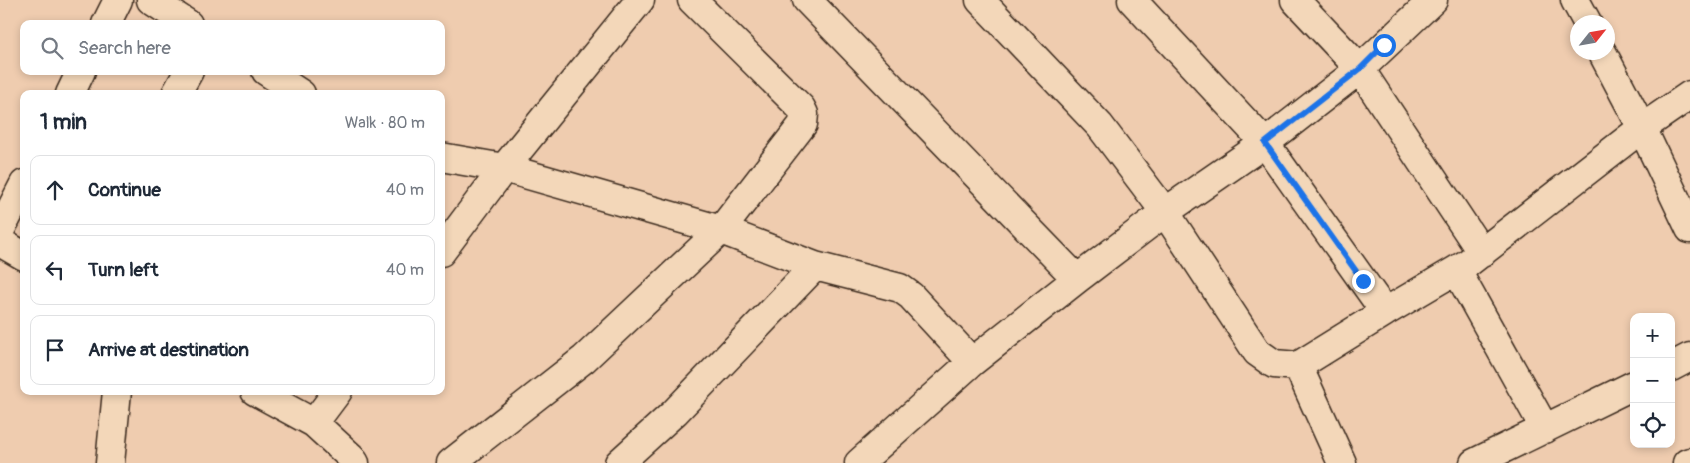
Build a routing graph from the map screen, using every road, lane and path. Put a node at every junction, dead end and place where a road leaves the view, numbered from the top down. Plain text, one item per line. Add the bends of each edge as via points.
1 (118, 0) edge
2 (151, 0) edge
3 (640, 0) edge
4 (692, 0) edge
5 (807, 0) edge
6 (980, 0) edge
7 (1132, 0) edge
8 (1295, 0) edge
9 (1433, 0) edge
10 (1575, 0) edge
11 (1583, 15) edge
12 (108, 20) edge
13 (182, 20) edge
14 (1606, 60) edge
15 (1360, 69) junction
16 (79, 75) edge
17 (187, 75) edge
18 (272, 75) edge
19 (72, 90) edge
20 (178, 90) edge
21 (295, 90) edge
22 (1690, 95) edge
23 (1642, 128) junction
24 (1265, 143) junction
25 (445, 158) edge
26 (504, 168) junction
27 (20, 192) edge
28 (1165, 212) junction
29 (1690, 229) edge
30 (721, 230) junction
31 (0, 231) edge
32 (0, 242) edge
33 (445, 247) edge
34 (1482, 253) junction
35 (20, 254) edge
36 (815, 266) junction
37 (1457, 271) junction
38 (1077, 279) junction
39 (1385, 312) junction
40 (1690, 357) edge
41 (972, 362) junction
42 (1675, 364) edge
43 (1298, 366) junction
44 (1630, 387) edge
45 (117, 395) edge
46 (262, 395) edge
47 (335, 395) edge
48 (314, 423) junction
49 (1545, 429) junction
50 (110, 463) edge
51 (354, 463) edge
52 (450, 463) edge
53 (619, 463) edge
54 (859, 463) edge
55 (1342, 463) edge
56 (1474, 463) edge

1 - 12 street
2 - 13 street
3 - 26 street
4 - 30 street via 804,114 803,124
5 - 38 street
6 - 28 street via 1100,126
7 - 24 street
8 - 15 street
9 - 15 street
10 - 11 street
14 - 23 street
15 - 24 street
15 - 34 street
16 - 19 street
17 - 20 street
18 - 21 street
22 - 23 street
23 - 29 street
23 - 34 street
24 - 28 street
24 - 39 street
25 - 26 street
26 - 30 street
26 - 33 street
27 - 31 street
28 - 38 street
28 - 43 street via 1257,352 1274,364
30 - 36 street
30 - 52 street via 584,359
32 - 35 street
34 - 37 street
36 - 41 street via 900,288
36 - 53 street via 676,412
37 - 39 street
37 - 49 street
38 - 41 street
39 - 43 street
40 - 42 street
41 - 54 street
43 - 55 street
44 - 49 street
45 - 50 street
46 - 48 street
47 - 48 street
48 - 51 street
49 - 56 street

